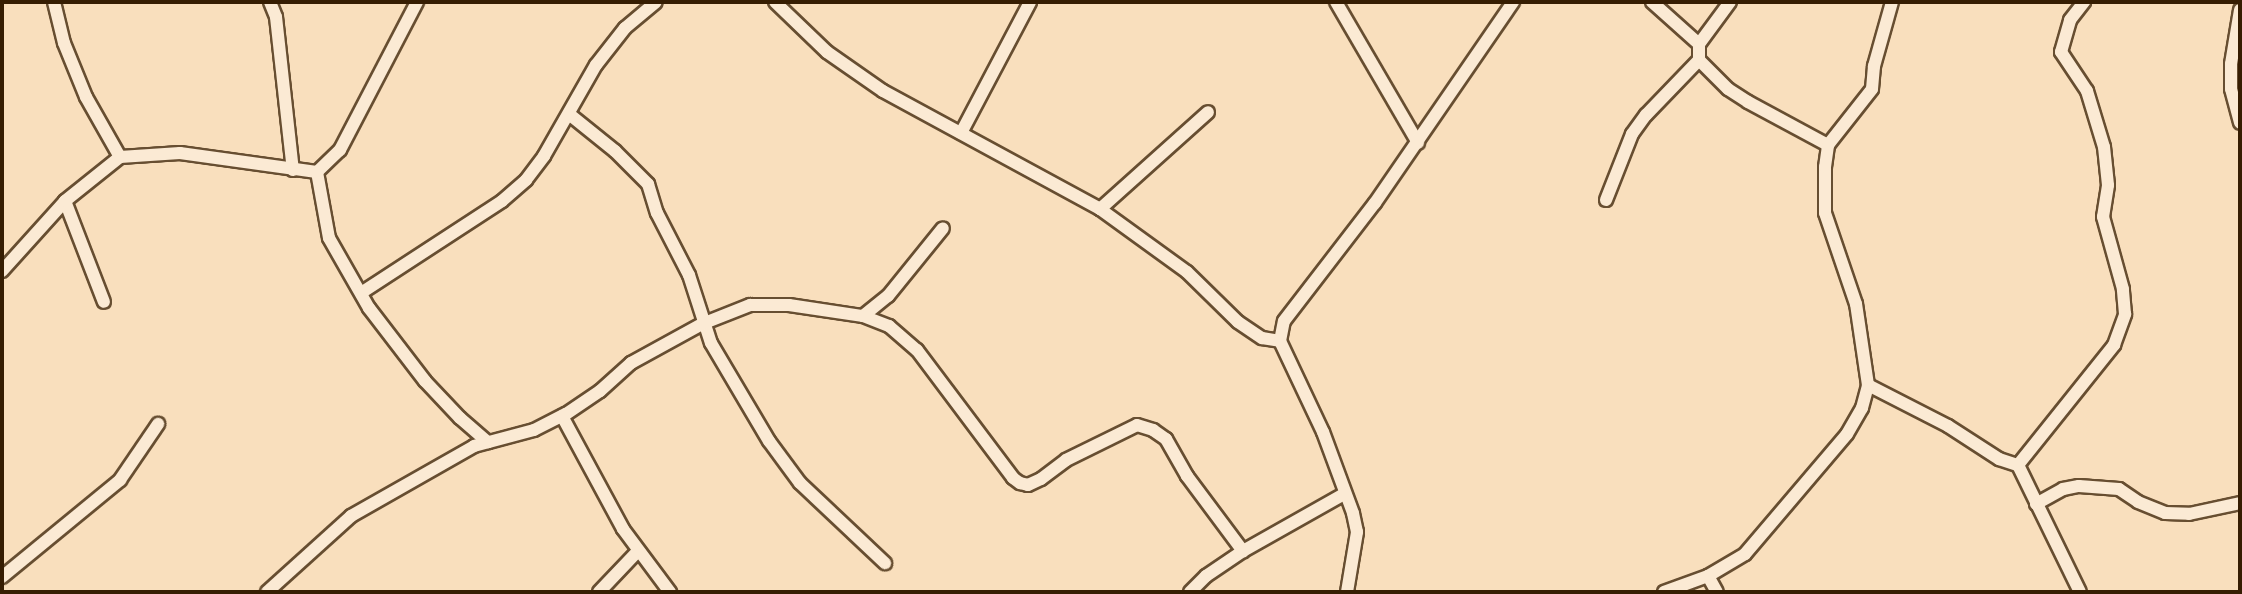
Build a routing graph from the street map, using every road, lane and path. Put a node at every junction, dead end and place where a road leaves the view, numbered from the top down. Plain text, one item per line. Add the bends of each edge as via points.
1 (54, 2) edge
2 (270, 2) edge
3 (417, 2) edge
4 (656, 2) edge
5 (775, 2) edge
6 (1030, 2) edge
7 (1336, 2) edge
8 (1513, 2) edge
9 (1652, 2) edge
10 (1730, 2) edge
11 (1892, 2) edge
12 (2084, 2) edge
13 (2240, 10) edge
14 (1699, 44) junction
15 (1699, 60) junction
16 (1208, 112) dead end
17 (569, 114) junction
18 (2240, 122) edge
19 (961, 133) junction
20 (1418, 143) junction
21 (1828, 145) junction
22 (120, 157) junction
23 (293, 170) junction
24 (317, 172) junction
25 (1606, 200) dead end
26 (65, 201) junction
27 (1100, 209) junction
28 (943, 228) dead end
29 (2, 271) edge
30 (360, 293) junction
31 (104, 302) dead end
32 (863, 316) junction
33 (702, 324) junction
34 (1280, 341) junction
35 (1868, 385) junction
36 (562, 416) junction
37 (158, 424) dead end
38 (488, 442) junction
39 (2018, 465) junction
40 (1344, 494) junction
41 (2240, 503) edge
42 (2036, 505) junction
43 (638, 551) junction
44 (1243, 551) junction
45 (885, 563) dead end
46 (5, 569) edge
47 (1708, 576) junction
48 (267, 592) edge
49 (599, 592) edge
50 (670, 592) edge
51 (1190, 592) edge
52 (1347, 592) edge
53 (1664, 592) edge
54 (1717, 592) edge
55 (2080, 592) edge

1 - 22 street via 64,43 86,97
2 - 23 street via 276,16
3 - 24 street via 340,150
4 - 17 street via 625,28 596,65
5 - 19 street via 827,52 883,91
6 - 19 street
7 - 20 street
8 - 20 street
9 - 14 street
10 - 14 street
11 - 21 street via 1872,89
12 - 39 street via 2070,20 2061,52 2087,91 2104,147 2108,185 2103,217 2123,289 2124,314 2114,345
13 - 18 street via 2231,89
14 - 15 street
15 - 21 street via 1748,102
15 - 25 street via 1632,134
16 - 27 street
17 - 30 street via 526,180 502,201
17 - 33 street via 648,184 657,213 689,275
19 - 27 street
20 - 34 street via 1284,321
21 - 35 street via 1825,213 1856,304
22 - 23 street via 180,153
22 - 26 street
23 - 24 street
24 - 30 street via 328,238
26 - 29 street
26 - 31 street
27 - 34 street via 1187,272 1238,322 1262,338
28 - 32 street via 888,296
30 - 38 street via 425,381
32 - 33 street via 750,304
32 - 44 street via 889,326 917,350 1020,483 1041,479 1066,460 1137,425 1166,439 1187,476
33 - 36 street via 631,363
33 - 45 street via 744,403 800,483
34 - 40 street via 1323,432
35 - 39 street via 1948,426 1999,459
35 - 47 street via 1847,434 1745,554
36 - 38 street via 534,430
36 - 43 street
37 - 46 street via 120,480
38 - 48 street via 351,516
39 - 42 street
40 - 44 street
40 - 52 street via 1357,531
41 - 42 street via 2189,514 2165,513 2119,489 2079,486 2063,489
42 - 55 street
43 - 49 street
43 - 50 street
44 - 51 street
47 - 53 street
47 - 54 street

